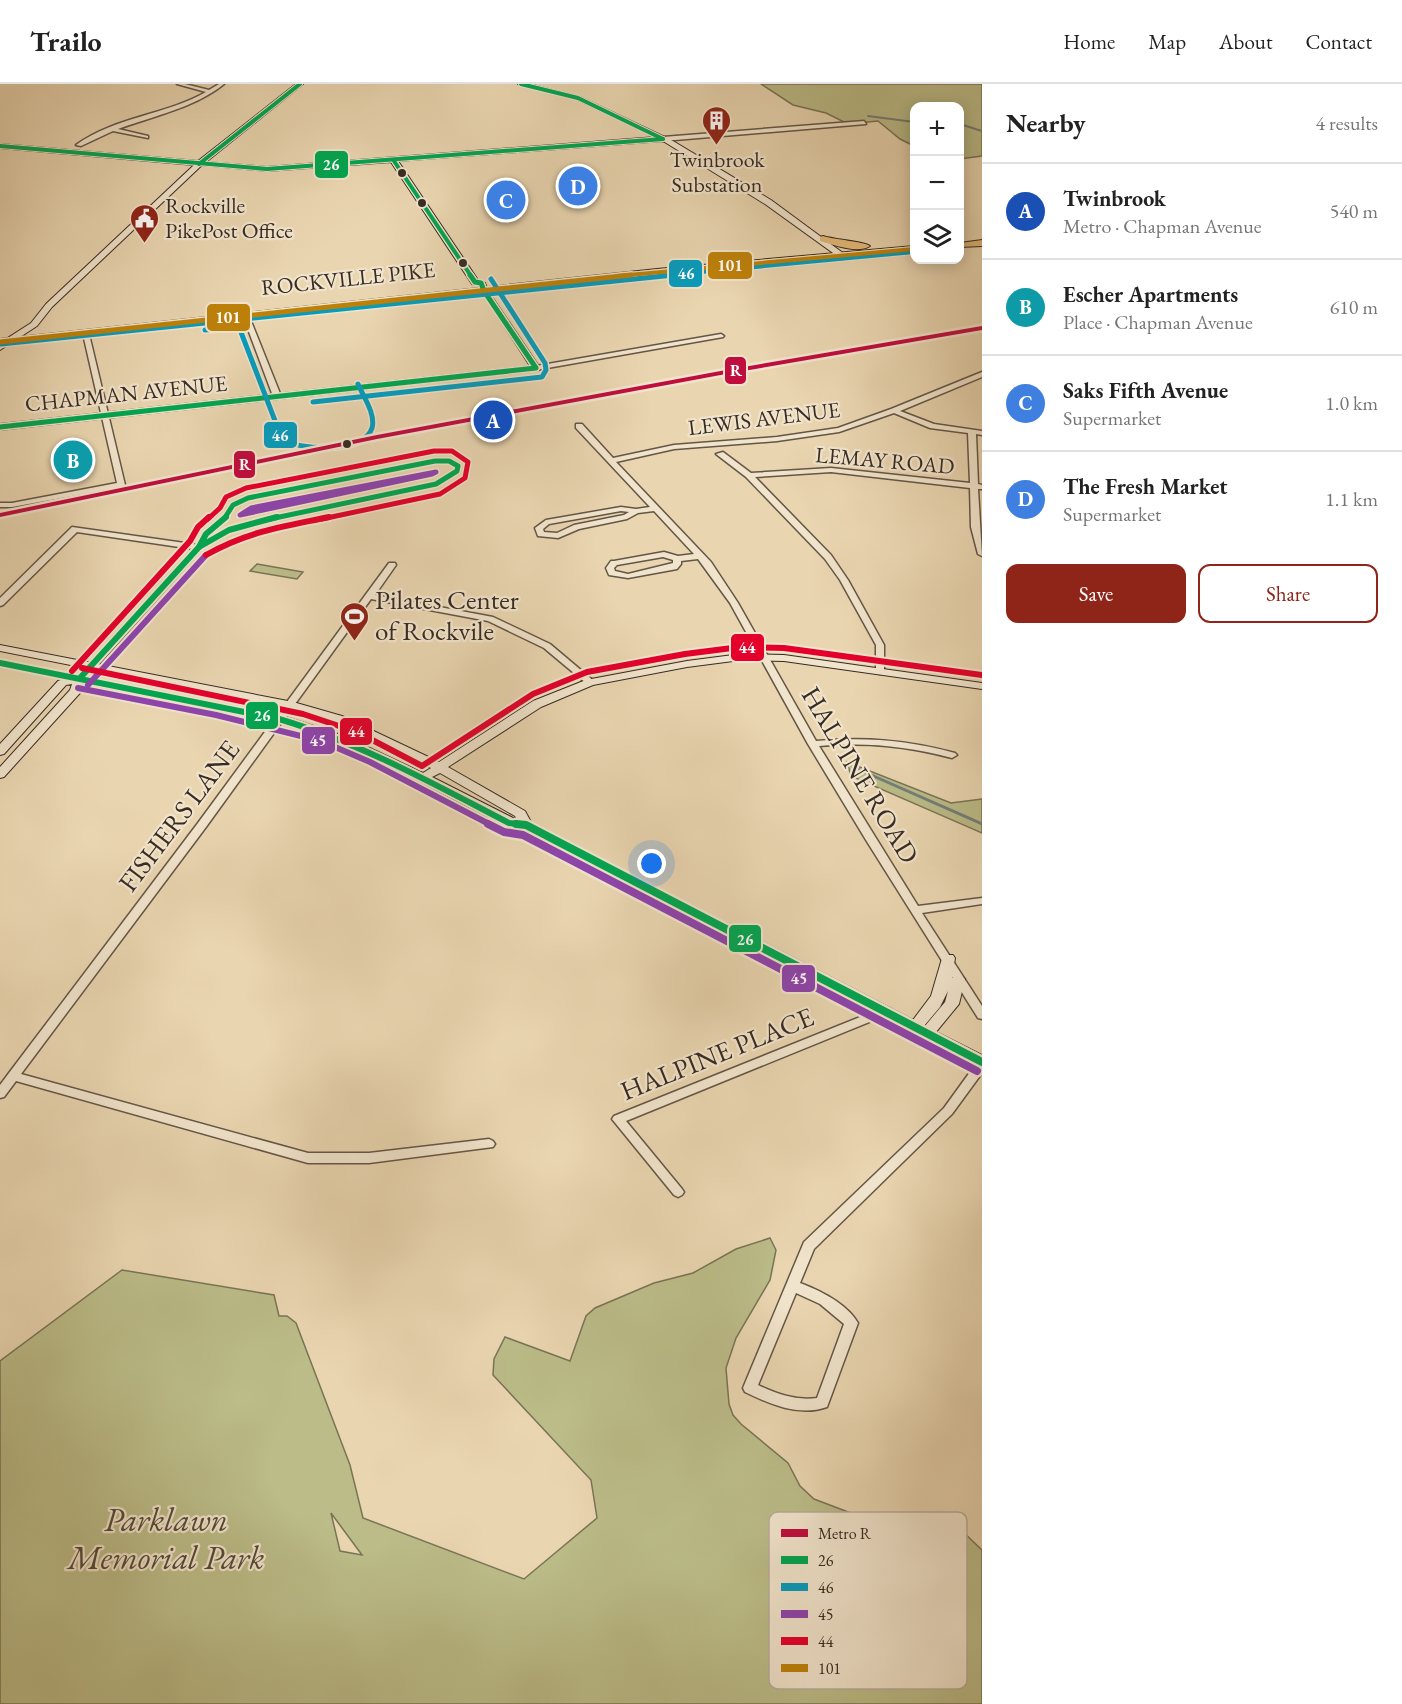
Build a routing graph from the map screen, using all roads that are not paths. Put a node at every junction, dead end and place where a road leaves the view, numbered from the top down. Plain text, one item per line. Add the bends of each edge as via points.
1 (179, 84) edge
2 (222, 84) edge
3 (300, 84) edge
4 (521, 84) edge
5 (212, 92) junction
6 (864, 123) dead end
7 (111, 129) junction
8 (146, 137) dead end
9 (663, 139) junction
10 (79, 145) dead end
11 (0, 146) edge
12 (404, 160) junction
13 (394, 161) junction
14 (199, 164) junction
15 (810, 233) junction
16 (982, 236) edge
17 (964, 238) edge
18 (823, 239) junction
19 (910, 242) edge
20 (982, 243) edge
21 (964, 245) edge
22 (870, 246) junction
23 (910, 249) edge
24 (835, 253) junction
25 (470, 257) dead end
26 (479, 271) dead end
27 (482, 287) junction
28 (245, 312) junction
29 (20, 332) junction
30 (86, 334) junction
31 (721, 336) dead end
32 (1, 341) edge
33 (536, 368) junction
34 (982, 374) edge
35 (277, 396) junction
36 (894, 411) junction
37 (106, 415) junction
38 (579, 426) dead end
39 (0, 427) edge
40 (972, 431) junction
41 (982, 433) edge
42 (720, 453) dead end
43 (613, 460) junction
44 (749, 475) junction
45 (978, 486) edge
46 (0, 505) edge
47 (656, 507) junction
48 (636, 511) junction
49 (982, 554) edge
50 (700, 556) junction
51 (677, 559) junction
52 (392, 565) dead end
53 (368, 596) junction
54 (0, 603) edge
55 (0, 648) edge
56 (764, 657) junction
57 (0, 663) edge
58 (92, 666) junction
59 (880, 671) junction
60 (80, 678) junction
61 (590, 682) junction
62 (982, 686) edge
63 (289, 705) junction
64 (279, 719) junction
65 (813, 744) junction
66 (0, 751) edge
67 (952, 755) dead end
68 (440, 767) junction
69 (0, 774) edge
70 (423, 778) junction
71 (526, 825) junction
72 (982, 901) edge
73 (916, 909) junction
74 (948, 958) junction
75 (958, 980) junction
76 (885, 1011) junction
77 (982, 1015) edge
78 (921, 1030) junction
79 (982, 1063) edge
80 (13, 1076) junction
81 (0, 1094) edge
82 (489, 1144) dead end
83 (678, 1192) dead end
84 (793, 1286) junction

1 - 5 street
2 - 5 street
3 - 14 street
4 - 9 street via 578,98
5 - 7 street via 179,108
6 - 9 street
7 - 8 street
7 - 10 street
9 - 12 street
9 - 15 street via 768,202
11 - 14 street
12 - 13 street
12 - 25 street
13 - 14 street via 292,169
13 - 27 street
14 - 29 street via 31,327
15 - 18 street
15 - 24 street
16 - 17 main road
18 - 22 main road
18 - 24 street
19 - 22 main road, ROCKVILLE PIKE
20 - 21 main road
22 - 24 main road, ROCKVILLE PIKE
23 - 24 main road, ROCKVILLE PIKE
24 - 27 main road, ROCKVILLE PIKE
26 - 27 street via 485,279
27 - 28 main road, ROCKVILLE PIKE
27 - 28 main road, ROCKVILLE PIKE via 268,306
27 - 33 street
28 - 29 main road, ROCKVILLE PIKE
28 - 30 main road, ROCKVILLE PIKE via 218,319
28 - 35 street
29 - 32 main road, ROCKVILLE PIKE
30 - 32 main road, ROCKVILLE PIKE
30 - 37 street
31 - 33 street, CHAPMAN AVENUE
33 - 35 street, CHAPMAN AVENUE
34 - 36 street, LEWIS AVENUE
35 - 37 street, CHAPMAN AVENUE
36 - 40 street via 933,426
36 - 43 street, LEWIS AVENUE via 823,432 674,447
37 - 39 street, CHAPMAN AVENUE
37 - 46 street via 121,485
38 - 43 street, HALPINE ROAD
40 - 41 street
40 - 45 street
42 - 44 street
43 - 47 street, HALPINE ROAD
44 - 45 street, LEMAY ROAD via 831,470
44 - 59 street via 828,556 880,645
45 - 49 street via 975,527
47 - 48 street
47 - 50 street, HALPINE ROAD
48 - 48 street via 621,509 546,522 538,528 541,534 558,536
50 - 51 street
50 - 56 street, HALPINE ROAD via 734,603
51 - 51 street via 664,554 614,563 610,568 612,573 628,576 674,567
52 - 53 street, FISHERS LANE
53 - 61 street via 490,620 547,646
53 - 63 street, FISHERS LANE
54 - 58 street via 75,529 199,547
55 - 58 street
56 - 59 street
56 - 61 street via 687,664
56 - 65 street, HALPINE ROAD
57 - 60 street
58 - 60 street
58 - 63 street
59 - 62 street
60 - 64 street
60 - 66 street via 62,683
60 - 69 street via 76,691
61 - 68 street via 537,704
63 - 64 street, FISHERS LANE
63 - 68 street via 368,730
64 - 70 street via 353,742
64 - 80 street, FISHERS LANE
65 - 67 street via 884,740
65 - 73 street, HALPINE ROAD
68 - 70 street
68 - 71 street via 520,814
70 - 71 street via 509,824
71 - 76 street
72 - 73 street
73 - 74 street, HALPINE ROAD
74 - 75 street, HALPINE ROAD
74 - 78 street via 939,1000
75 - 77 street, HALPINE ROAD
75 - 78 street via 952,1004
76 - 78 street
76 - 83 street, HALPINE PLACE via 618,1119
78 - 79 street
79 - 84 street via 948,1111 809,1246
80 - 81 street, FISHERS LANE
80 - 82 street via 308,1158 369,1158
84 - 84 street via 827,1300 851,1323 822,1403 808,1406 772,1398 750,1388

